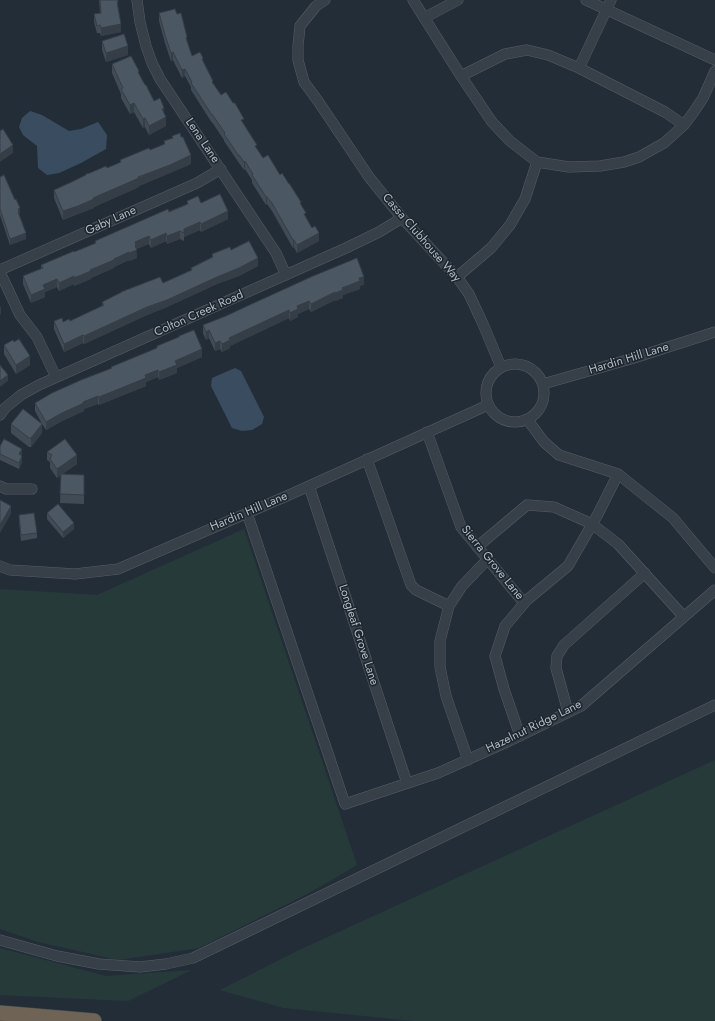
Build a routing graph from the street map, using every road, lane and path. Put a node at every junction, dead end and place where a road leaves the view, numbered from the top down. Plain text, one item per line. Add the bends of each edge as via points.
1 (137, 0) edge
2 (325, 0) edge
3 (413, 0) edge
4 (458, 0) edge
5 (586, 0) edge
6 (609, 5) edge
7 (424, 18) junction
8 (715, 60) edge
9 (579, 68) junction
10 (715, 71) edge
11 (460, 76) junction
12 (684, 125) junction
13 (537, 162) junction
14 (221, 169) junction
15 (402, 218) junction
16 (0, 271) edge
17 (286, 275) junction
18 (457, 277) junction
19 (715, 332) edge
20 (501, 367) junction
21 (56, 377) junction
22 (543, 384) junction
23 (488, 405) junction
24 (0, 415) edge
25 (527, 420) junction
26 (427, 432) junction
27 (367, 459) junction
28 (618, 474) junction
29 (0, 486) edge
30 (309, 486) junction
31 (32, 489) dead end
32 (247, 513) junction
33 (592, 524) junction
34 (477, 547) junction
35 (488, 560) junction
36 (0, 566) edge
37 (715, 568) edge
38 (645, 573) junction
39 (715, 590) edge
40 (524, 603) junction
41 (449, 606) junction
42 (684, 617) junction
43 (715, 705) edge
44 (568, 712) junction
45 (520, 736) junction
46 (468, 760) junction
47 (408, 783) junction
48 (0, 940) edge
49 (0, 1013) edge
50 (94, 1021) edge

1 - 14 street, Lena Lane via 146,46 160,79
2 - 15 street, Cassa Clubhouse Way via 316,6 300,26 298,60 304,82 368,177
3 - 7 street
4 - 7 street
5 - 6 street
6 - 8 street via 636,24
6 - 9 street
7 - 11 street
9 - 11 street via 548,55 527,50 505,54
9 - 12 street via 665,112
10 - 12 street via 703,98
11 - 13 street via 492,122 510,141
12 - 13 street via 664,143 624,162 569,167
13 - 18 street via 524,199 510,225 490,248
14 - 16 street, Gaby Lane via 197,183
14 - 17 street, Lena Lane via 276,253
15 - 17 street, Colton Creek Road via 379,232
15 - 18 street, Cassa Clubhouse Way
16 - 21 street via 20,315 37,337
17 - 21 street, Colton Creek Road
18 - 20 street, Cassa Clubhouse Way via 469,294
19 - 22 street, Hardin Hill Lane
20 - 22 street via 518,363 526,366 534,370
20 - 23 street via 488,379 485,396
21 - 24 street, Colton Creek Road via 20,395
22 - 25 street via 543,401 540,408
23 - 25 street via 500,418 509,422
23 - 26 street, Hardin Hill Lane
25 - 28 street via 544,442 559,455
26 - 27 street, Hardin Hill Lane
26 - 34 street, Sierra Grove Lane via 461,527
27 - 30 street, Hardin Hill Lane
27 - 41 street via 411,585
28 - 33 street
28 - 37 street via 673,518
29 - 31 street via 6,489
30 - 32 street, Hardin Hill Lane
30 - 47 street, Longleaf Grove Lane
32 - 36 street, Hardin Hill Lane via 118,569 75,574 10,570
32 - 47 street, Hazelnut Ridge Lane via 345,804
33 - 34 street via 554,507 527,505
33 - 38 street via 618,544
33 - 40 street via 568,566
34 - 35 street, Sierra Grove Lane
35 - 40 street, Sierra Grove Lane
35 - 41 street via 462,586
38 - 42 street
38 - 44 street via 564,645 557,656 556,668
39 - 42 street, Hazelnut Ridge Lane
40 - 45 street via 505,626 495,656
41 - 46 street via 440,641 440,667 446,696
42 - 44 street, Hazelnut Ridge Lane via 581,706
43 - 48 street via 193,958 140,967 99,964 57,956
44 - 45 street, Hazelnut Ridge Lane
45 - 46 street, Hazelnut Ridge Lane
46 - 47 street, Hazelnut Ridge Lane
49 - 50 highway

